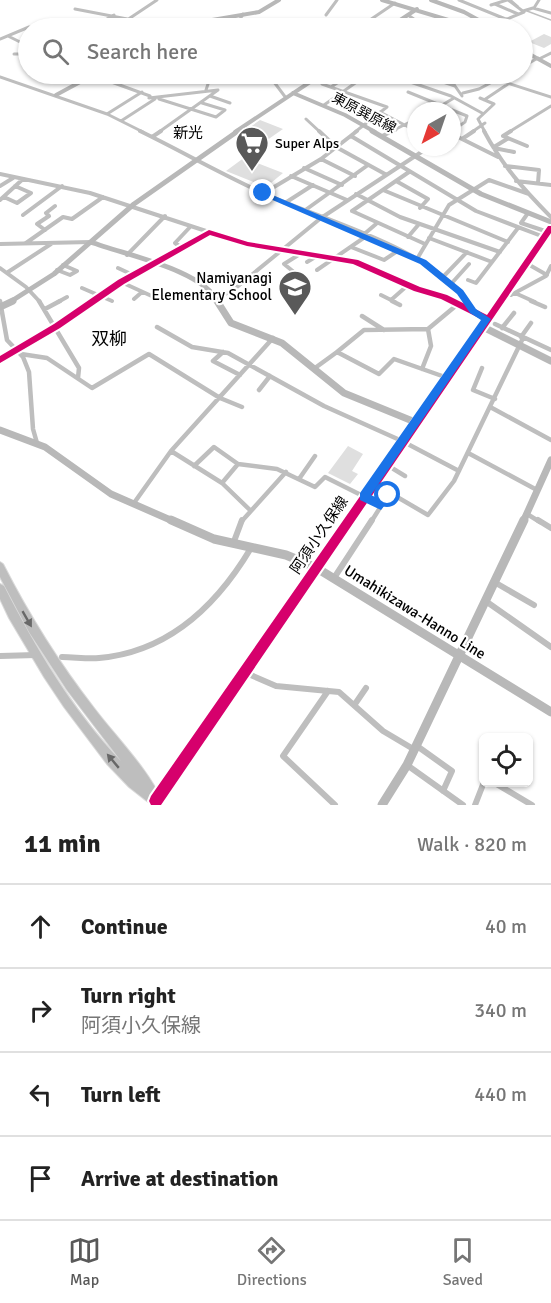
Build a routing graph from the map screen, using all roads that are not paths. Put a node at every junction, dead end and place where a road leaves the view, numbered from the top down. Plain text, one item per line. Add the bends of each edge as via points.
1 (157, 0) edge
2 (279, 0) edge
3 (337, 0) edge
4 (382, 0) edge
5 (431, 0) edge
6 (459, 0) edge
7 (508, 0) edge
8 (539, 0) edge
9 (395, 3) junction
10 (495, 4) junction
11 (491, 5) dead end
12 (534, 8) junction
13 (75, 9) dead end
14 (417, 9) junction
15 (524, 11) junction
16 (551, 13) edge
17 (243, 14) junction
18 (518, 14) junction
19 (114, 15) junction
20 (326, 15) dead end
21 (408, 15) junction
22 (109, 18) edge
23 (130, 18) joint
24 (220, 18) edge
25 (241, 18) edge
26 (373, 18) edge
27 (403, 18) edge
28 (412, 18) edge
29 (444, 18) edge
30 (475, 18) edge
31 (503, 18) edge
32 (511, 18) edge
33 (18, 32) edge
34 (8, 36) junction
35 (0, 39) edge
36 (18, 41) edge
37 (551, 53) edge
38 (14, 54) dead end
39 (18, 54) edge
40 (533, 56) edge
41 (539, 59) junction
42 (533, 62) edge
43 (551, 66) edge
44 (0, 76) edge
45 (18, 82) edge
46 (24, 84) edge
47 (75, 84) edge
48 (120, 84) edge
49 (208, 84) edge
50 (274, 84) edge
51 (306, 84) edge
52 (322, 84) edge
53 (336, 84) edge
54 (355, 84) edge
55 (417, 84) edge
56 (449, 84) edge
57 (489, 84) edge
58 (508, 84) joint
59 (455, 86) joint
60 (331, 87) junction
61 (206, 90) junction
62 (141, 92) junction
63 (343, 92) junction
64 (408, 92) dead end
65 (292, 93) junction
66 (463, 93) junction
67 (191, 94) junction
68 (56, 95) junction
69 (551, 97) edge
70 (157, 98) junction
71 (208, 98) junction
72 (286, 98) junction
73 (334, 98) junction
74 (454, 98) junction
75 (459, 101) junction
76 (202, 102) junction
77 (438, 102) edge
78 (447, 102) edge
79 (230, 103) dead end
80 (324, 105) junction
81 (551, 106) edge
82 (192, 110) junction
83 (380, 112) junction
84 (461, 113) edge
85 (482, 113) junction
86 (107, 114) junction
87 (373, 117) junction
88 (306, 119) dead end
89 (478, 119) junction
90 (121, 121) junction
91 (465, 122) junction
92 (407, 124) edge
93 (483, 124) junction
94 (461, 125) edge
95 (364, 126) junction
96 (404, 126) junction
97 (407, 127) edge
98 (396, 130) junction
99 (351, 136) junction
100 (382, 136) junction
101 (152, 137) junction
102 (462, 139) joint
103 (507, 139) junction
104 (527, 146) dead end
105 (336, 147) junction
106 (494, 147) junction
107 (407, 151) edge
108 (514, 152) dead end
109 (416, 156) joint
110 (498, 157) junction
111 (195, 159) junction
112 (321, 159) junction
113 (368, 165) junction
114 (401, 166) junction
115 (505, 166) junction
116 (304, 168) junction
117 (410, 172) junction
118 (0, 174) edge
119 (385, 174) junction
120 (291, 176) junction
121 (355, 176) junction
122 (13, 178) junction
123 (23, 179) junction
124 (396, 181) junction
125 (516, 181) junction
126 (538, 183) junction
127 (312, 185) junction
128 (342, 185) junction
129 (551, 185) edge
130 (0, 186) edge
131 (15, 186) junction
132 (62, 186) junction
133 (472, 189) junction
134 (382, 190) junction
135 (263, 193) junction
136 (331, 193) junction
137 (356, 194) junction
138 (529, 194) junction
139 (103, 197) junction
140 (2, 199) edge
141 (347, 200) junction
142 (455, 200) junction
143 (368, 201) junction
144 (285, 203) junction
145 (55, 206) dead end
146 (132, 206) junction
147 (420, 208) junction
148 (304, 211) junction
149 (528, 213) junction
150 (23, 215) dead end
151 (165, 216) junction
152 (442, 216) junction
153 (551, 217) edge
154 (321, 218) junction
155 (551, 222) edge
156 (376, 224) junction
157 (419, 224) junction
158 (191, 226) junction
159 (435, 228) junction
160 (518, 228) junction
161 (45, 230) junction
162 (209, 232) junction
163 (548, 232) edge
164 (363, 237) junction
165 (408, 237) junction
166 (429, 238) junction
167 (90, 242) junction
168 (508, 242) junction
169 (26, 243) junction
170 (0, 244) edge
171 (51, 244) junction
172 (425, 244) junction
173 (351, 247) junction
174 (182, 248) junction
175 (399, 250) junction
176 (283, 251) junction
177 (467, 252) junction
178 (500, 252) junction
179 (300, 254) junction
180 (126, 255) junction
181 (317, 256) junction
182 (336, 258) junction
183 (417, 259) junction
184 (307, 261) dead end
185 (492, 262) junction
186 (526, 263) junction
187 (154, 264) junction
188 (470, 264) dead end
189 (63, 265) junction
190 (551, 266) edge
191 (0, 268) edge
192 (118, 268) dead end
193 (57, 270) junction
194 (317, 270) dead end
195 (8, 272) junction
196 (133, 275) junction
197 (547, 275) junction
198 (443, 277) junction
199 (300, 278) dead end
200 (468, 280) dead end
201 (121, 282) junction
202 (451, 284) junction
203 (408, 285) junction
204 (82, 288) dead end
205 (31, 289) junction
206 (417, 289) junction
207 (142, 292) junction
208 (505, 293) junction
209 (515, 293) junction
210 (101, 295) junction
211 (381, 295) dead end
212 (411, 295) dead end
213 (67, 297) dead end
214 (156, 298) dead end
215 (216, 298) junction
216 (134, 299) dead end
217 (391, 300) junction
218 (112, 301) dead end
219 (458, 304) junction
220 (1, 305) edge
221 (400, 305) dead end
222 (545, 307) dead end
223 (45, 309) junction
224 (473, 311) junction
225 (514, 314) dead end
226 (362, 316) dead end
227 (486, 319) junction
228 (531, 323) dead end
229 (495, 324) dead end
230 (57, 326) junction
231 (481, 326) junction
232 (157, 327) dead end
233 (502, 328) junction
234 (428, 329) junction
235 (384, 330) junction
236 (273, 338) junction
237 (521, 340) junction
238 (15, 350) junction
239 (551, 350) edge
240 (223, 352) junction
241 (337, 352) junction
242 (21, 354) junction
243 (0, 360) edge
244 (551, 361) edge
245 (249, 365) junction
246 (315, 368) junction
247 (482, 368) dead end
248 (422, 369) junction
249 (240, 375) junction
250 (270, 376) junction
251 (446, 377) junction
252 (78, 378) junction
253 (259, 390) dead end
254 (220, 398) junction
255 (495, 399) junction
256 (242, 408) dead end
257 (492, 408) junction
258 (415, 422) junction
259 (0, 430) edge
260 (551, 440) edge
261 (402, 441) junction
262 (37, 443) junction
263 (171, 451) junction
264 (470, 454) junction
265 (315, 456) dead end
266 (551, 460) edge
267 (238, 464) junction
268 (386, 464) junction
269 (194, 466) junction
270 (549, 470) edge
271 (459, 471) junction
272 (286, 472) junction
273 (405, 476) dead end
274 (299, 479) junction
275 (222, 483) junction
276 (537, 490) junction
277 (364, 496) junction
278 (134, 503) junction
279 (381, 505) junction
280 (251, 511) junction
281 (527, 514) junction
282 (551, 528) edge
283 (232, 544) junction
284 (251, 548) junction
285 (0, 567) edge
286 (315, 567) junction
287 (334, 578) junction
288 (496, 583) junction
289 (0, 589) edge
290 (487, 602) junction
291 (534, 605) dead end
292 (551, 647) edge
293 (36, 655) junction
294 (0, 656) edge
295 (461, 656) junction
296 (62, 657) dead end
297 (244, 672) junction
298 (366, 688) dead end
299 (328, 691) junction
300 (355, 704) junction
301 (551, 712) edge
302 (416, 748) junction
303 (407, 765) junction
304 (482, 787) edge
305 (500, 787) edge
306 (443, 791) junction
307 (157, 803) edge
308 (335, 805) edge
309 (382, 805) edge
310 (463, 805) edge
311 (475, 805) edge
312 (531, 805) edge

1 - 23 street
2 - 17 street via 262,12
3 - 20 street
4 - 9 street
5 - 30 street
6 - 31 street
7 - 10 street
7 - 15 street
8 - 12 street
9 - 14 street
9 - 26 street
10 - 11 street
10 - 18 street
12 - 15 street
12 - 16 street
13 - 19 street
14 - 21 street
14 - 29 street
15 - 18 street
17 - 24 street
17 - 25 street
18 - 32 street
19 - 22 street
19 - 23 street
21 - 27 street
21 - 28 street
33 - 34 street
34 - 35 street
34 - 36 street
37 - 41 street
38 - 39 street
40 - 41 street
41 - 42 street
41 - 43 street
44 - 45 street
46 - 68 street
47 - 68 street
48 - 62 street
49 - 61 street
50 - 72 street
51 - 65 street
52 - 60 street
53 - 60 street
54 - 63 street
55 - 74 street
56 - 59 street
57 - 66 street
58 - 69 street
58 - 85 street via 482,99 494,104
59 - 66 street
60 - 63 street
61 - 67 street
61 - 71 street via 218,90
62 - 70 street via 148,98
62 - 86 street
63 - 73 street
63 - 83 street via 387,107
64 - 77 street
65 - 72 street
65 - 80 street, 東原巽原線
66 - 75 street
67 - 70 street
67 - 71 street
68 - 86 street
70 - 82 street
70 - 90 street
71 - 76 street
71 - 79 street
72 - 111 street
73 - 80 street
73 - 87 street
74 - 75 street
74 - 78 street
75 - 85 street
76 - 82 street
76 - 82 street via 225,110 216,117
80 - 95 street, 東原巽原線
81 - 103 street via 503,136
82 - 101 street
83 - 87 street
83 - 96 street
84 - 91 street via 467,116
85 - 89 street
86 - 90 street
87 - 95 street
87 - 98 street
88 - 105 street
89 - 91 street
89 - 93 street
90 - 101 street
91 - 94 street
92 - 96 street
93 - 102 street
93 - 106 street
95 - 99 street
95 - 100 street, 東原巽原線
96 - 97 street
96 - 98 street
98 - 100 street
99 - 105 street
99 - 114 street
100 - 107 street, 東原巽原線
101 - 111 street
102 - 110 street
103 - 104 street
103 - 106 street
105 - 112 street
105 - 113 street
106 - 108 street
106 - 110 street
109 - 114 street
109 - 133 street, 東原巽原線
110 - 115 street
111 - 135 street
111 - 146 street
112 - 116 street
112 - 121 street
113 - 119 street
113 - 121 street
114 - 117 street
114 - 119 street
115 - 125 street
115 - 126 street via 539,170
116 - 120 street
116 - 128 street
117 - 124 street
117 - 142 street
118 - 122 street
119 - 137 street
120 - 127 street
120 - 135 street
121 - 128 street
122 - 123 street
122 - 130 street
123 - 131 street
123 - 132 street
124 - 134 street
124 - 147 street via 428,199
125 - 126 street
125 - 138 street
126 - 129 street
127 - 136 street
127 - 144 street
128 - 136 street
131 - 140 street
131 - 140 street via 31,193 16,203
132 - 139 street
132 - 150 street
133 - 138 street via 489,180
133 - 142 street
133 - 149 street, 東原巽原線
134 - 143 street
134 - 147 street
135 - 144 street
136 - 141 street
136 - 148 street
137 - 141 street
137 - 143 street
138 - 153 street
139 - 146 street
139 - 161 street via 72,219 63,217
141 - 154 street
142 - 152 street
142 - 160 street
143 - 156 street via 352,211
143 - 157 street
144 - 148 street
145 - 161 street via 37,224
146 - 151 street
146 - 167 street
147 - 152 street
148 - 154 street
149 - 155 street, 東原巽原線
149 - 163 street via 521,223
151 - 158 street
151 - 180 street
152 - 159 street
152 - 168 street
154 - 164 street
154 - 176 street
156 - 164 street
156 - 165 street
157 - 159 street
157 - 165 street
158 - 162 street
158 - 174 street via 175,243
159 - 166 street
159 - 178 street
160 - 163 street
160 - 168 street
161 - 169 street
162 - 174 street
162 - 176 street
163 - 186 street, 阿須小久保線
164 - 173 street
164 - 175 street
165 - 172 street
166 - 172 street
166 - 177 street
167 - 171 street
167 - 180 street
167 - 189 street
168 - 178 street
169 - 170 street
169 - 171 street
171 - 195 street
172 - 183 street
173 - 175 street via 384,260
173 - 182 street
174 - 187 street
175 - 183 street
176 - 179 street
176 - 215 street via 232,291
177 - 185 street
177 - 198 street
178 - 185 street
179 - 181 street
179 - 199 street via 284,264
180 - 187 street
181 - 182 street
181 - 184 street
182 - 194 street
182 - 203 street
183 - 198 street
185 - 200 street via 476,283
186 - 197 street
186 - 208 street, 阿須小久保線
187 - 196 street
187 - 215 street via 203,285
188 - 202 street
189 - 193 street
189 - 193 street via 77,271 70,275
190 - 197 street
191 - 195 street
192 - 196 street
193 - 205 street
195 - 205 street
196 - 201 street
197 - 209 street
198 - 202 street
201 - 207 street
201 - 210 street
202 - 224 street
203 - 206 street
203 - 217 street
204 - 210 street
205 - 220 street
205 - 223 street
206 - 212 street
206 - 219 street
207 - 214 street
207 - 216 street
208 - 209 street
208 - 227 street, 阿須小久保線
209 - 222 street
210 - 218 street
210 - 230 street
211 - 217 street
213 - 223 street
215 - 236 street via 229,321
217 - 221 street
219 - 224 street
219 - 234 street
220 - 238 street via 6,335
223 - 230 street
224 - 227 street
225 - 233 street
226 - 235 street
227 - 231 street, 阿須小久保線
228 - 237 street
229 - 233 street
230 - 238 street
230 - 252 street via 79,368
231 - 237 street
231 - 251 street, 阿須小久保線
232 - 240 street via 192,347
233 - 237 street
234 - 235 street
234 - 248 street via 431,346
235 - 241 street via 362,330
236 - 245 street
236 - 246 street
237 - 239 street
237 - 244 street
237 - 255 street
238 - 242 street
238 - 243 street
240 - 245 street
240 - 249 street via 213,361
241 - 246 street
241 - 248 street via 379,374 394,359
242 - 252 street via 47,358
242 - 262 street via 29,372
245 - 249 street
245 - 250 street
246 - 258 street via 349,395
247 - 255 street via 473,390
248 - 251 street
249 - 254 street
250 - 253 street
250 - 261 street via 324,406
251 - 258 street, 阿須小久保線
252 - 254 street via 92,388 149,354
254 - 256 street
254 - 263 street
255 - 257 street
257 - 260 street
257 - 264 street via 472,442
258 - 261 street, 阿須小久保線
259 - 262 street, Umahikizawa-Hanno Line
261 - 268 street, 阿須小久保線
261 - 271 street
262 - 278 street, Umahikizawa-Hanno Line via 111,494
263 - 269 street
263 - 278 street
264 - 271 street
264 - 276 street
265 - 274 street
266 - 270 street
267 - 269 street via 214,447
267 - 272 street
267 - 275 street
268 - 273 street
268 - 277 street, 阿須小久保線
269 - 275 street
270 - 276 street
271 - 279 street via 441,504 428,515 392,494
272 - 274 street
272 - 280 street
274 - 277 street via 317,487 325,477
275 - 280 street
276 - 281 street
277 - 279 street
277 - 286 street, 阿須小久保線
278 - 283 street, Umahikizawa-Hanno Line
279 - 287 street
280 - 283 street via 235,532
281 - 282 street
281 - 288 street
283 - 284 street, Umahikizawa-Hanno Line
284 - 286 street, Umahikizawa-Hanno Line via 286,555
284 - 296 street via 226,588 173,636 102,658
285 -> 307 highway via 50,657 99,725 142,775
286 - 287 street, Umahikizawa-Hanno Line
286 - 297 street, 阿須小久保線
287 - 295 street, Umahikizawa-Hanno Line
288 - 290 street
288 - 291 street
289 - 293 highway
290 - 292 street
290 - 295 street
293 - 294 street
307 -> 293 highway via 136,788 102,747
295 - 301 street, Umahikizawa-Hanno Line
295 - 302 street
297 - 299 street via 276,686
297 - 307 street, 阿須小久保線
298 - 300 street
299 - 300 street via 339,692
299 - 308 street via 283,756
300 - 302 street via 383,730
302 - 303 street
302 - 306 street via 452,771
303 - 306 street
303 - 309 street
304 - 311 street
305 - 312 street
306 - 310 street

